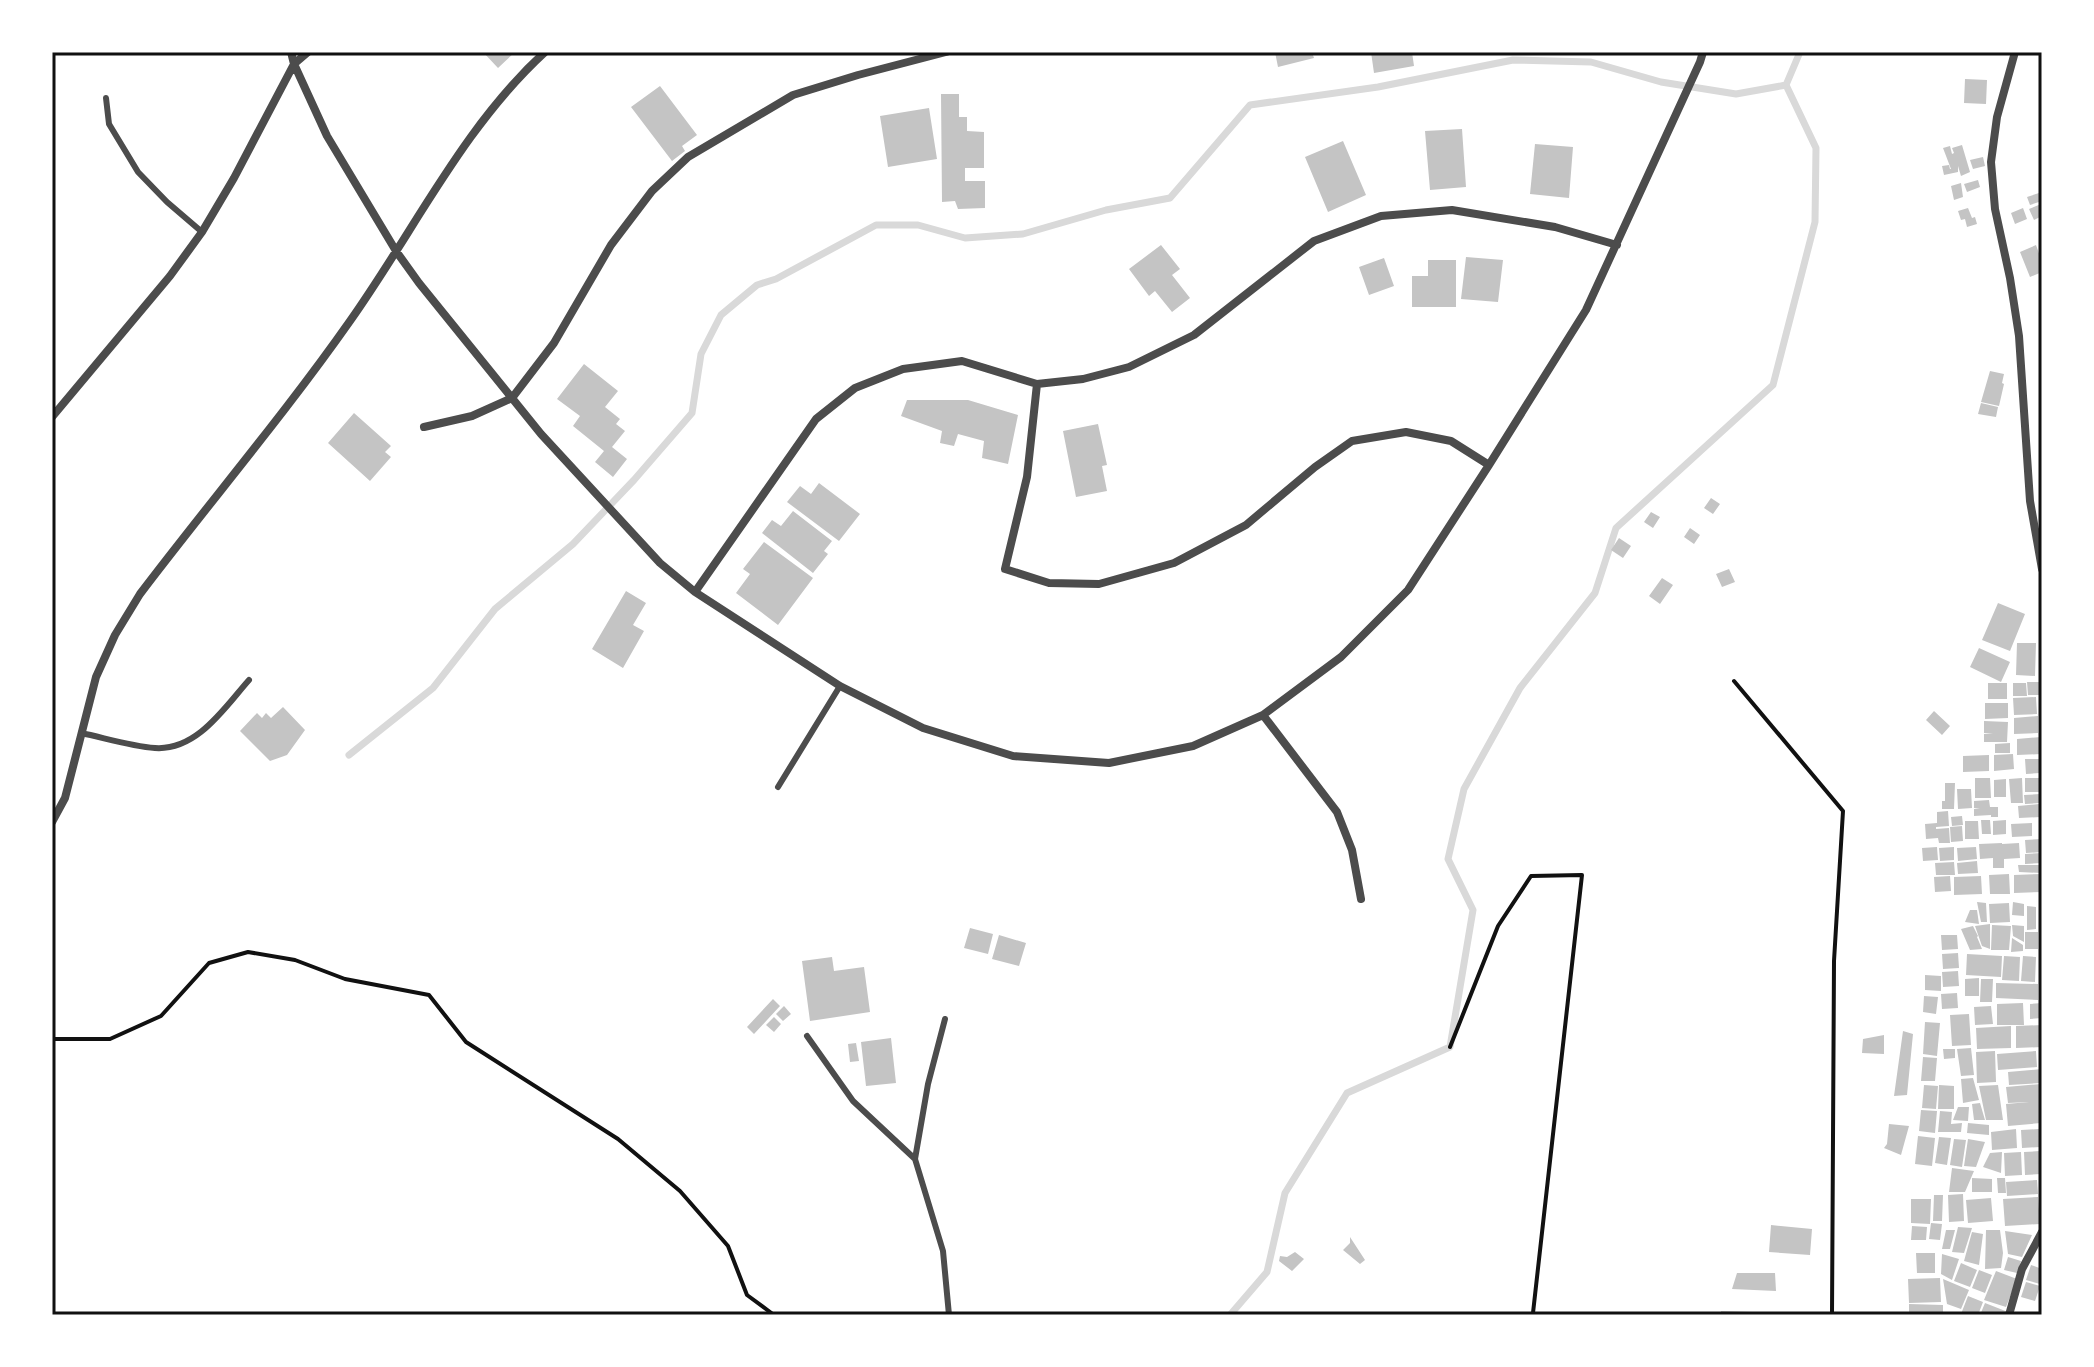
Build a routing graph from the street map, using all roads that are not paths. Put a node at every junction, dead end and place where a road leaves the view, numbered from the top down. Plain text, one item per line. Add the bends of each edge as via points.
1 (291, 52) edge
2 (308, 52) edge
3 (545, 52) edge
4 (946, 52) edge
5 (1703, 52) edge
6 (2015, 52) edge
7 (294, 64) junction
8 (106, 98) dead end
9 (202, 232) junction
10 (1617, 245) junction
11 (396, 251) junction
12 (1037, 384) junction
13 (512, 398) junction
14 (52, 417) edge
15 (424, 427) dead end
16 (1489, 465) junction
17 (2042, 569) edge
18 (695, 592) junction
19 (249, 680) dead end
20 (840, 686) junction
21 (1263, 715) junction
22 (81, 733) junction
23 (778, 787) dead end
24 (52, 822) edge
25 (1361, 899) dead end
26 (945, 1019) dead end
27 (807, 1036) dead end
28 (915, 1159) junction
29 (2042, 1232) edge
30 (949, 1315) edge
31 (2009, 1315) edge

1 - 7 street
2 - 7 street
3 - 11 street via 517,78
4 - 13 street via 793,95 688,157 652,191 611,245 554,343
5 - 10 street
6 - 17 street via 1991,162 2019,336 2030,501
7 - 9 street
7 - 11 street via 327,136
8 - 9 lane via 109,124 138,172
9 - 14 street
10 - 12 street via 1555,227 1452,210 1381,216 1314,241 1194,335 1129,367
10 - 16 street via 1586,310
11 - 13 street
11 - 22 street via 351,320 140,594 96,677
12 - 16 street via 1027,477 1005,569 1049,583 1099,584 1174,563 1246,525 1352,441 1406,432 1451,441
12 - 18 street via 962,361 903,369 855,388 816,419
13 - 15 street via 472,416
13 - 18 street via 660,563
16 - 21 street via 1408,590 1341,657
18 - 20 street
19 - 22 lane via 206,728 183,743 158,748
20 - 21 street via 923,728 1013,756 1093,762 1193,746
20 - 23 lane
21 - 25 street via 1337,812 1352,850
22 - 24 street via 65,798
26 - 28 lane
27 - 28 lane via 853,1101
28 - 30 lane via 943,1251
29 - 31 street via 2022,1269

